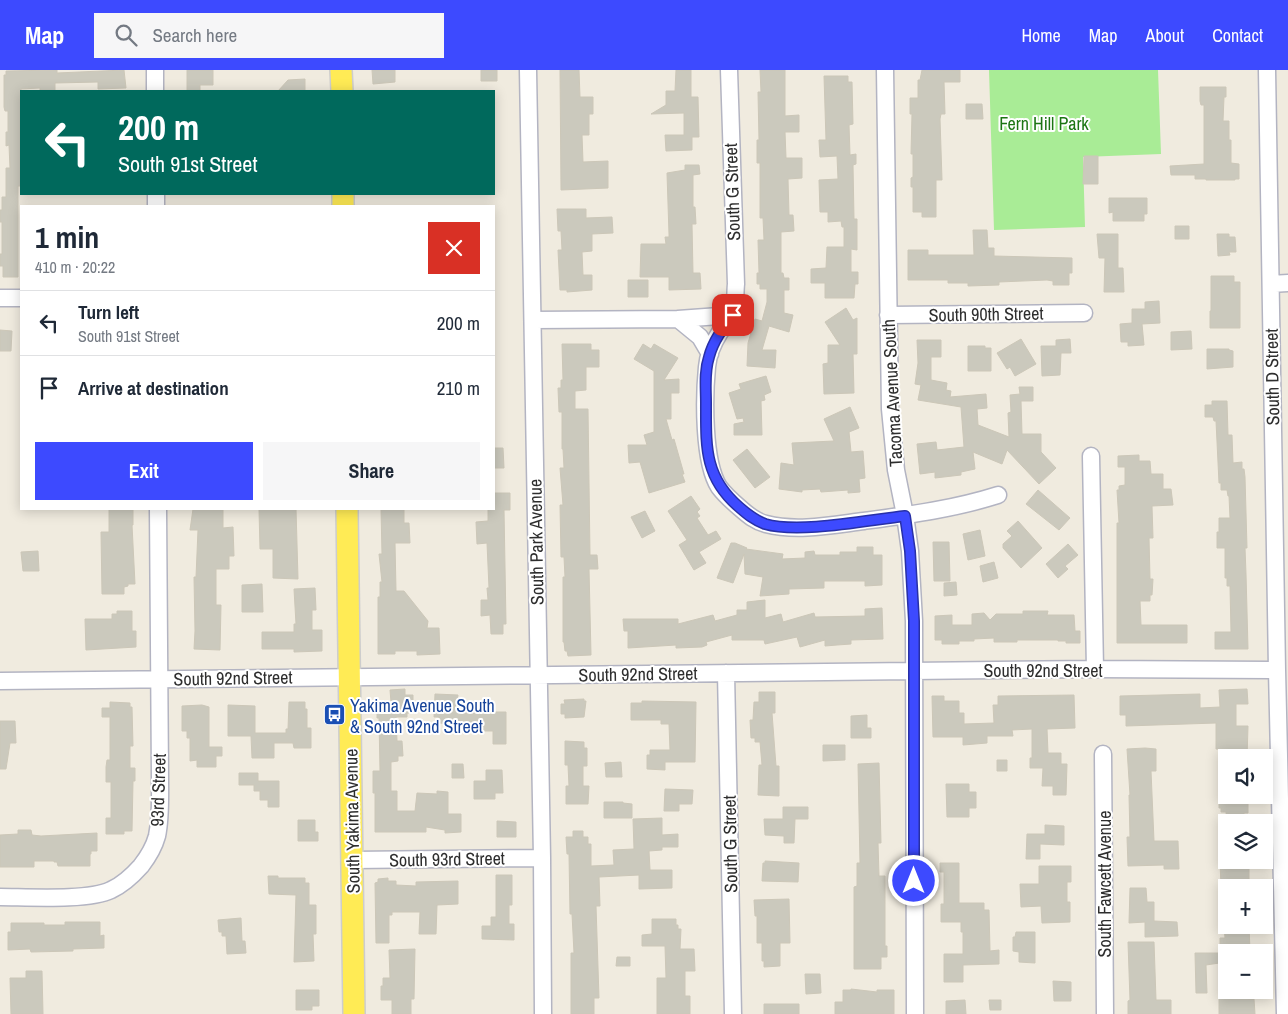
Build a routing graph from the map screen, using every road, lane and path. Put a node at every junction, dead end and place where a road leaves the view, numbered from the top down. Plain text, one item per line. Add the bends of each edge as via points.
1 (155, 70) edge
2 (341, 70) edge
3 (528, 70) edge
4 (729, 70) edge
5 (885, 70) edge
6 (1267, 70) edge
7 (155, 90) edge
8 (342, 90) edge
9 (1288, 283) edge
10 (1270, 284) junction
11 (0, 298) edge
12 (20, 298) edge
13 (1084, 313) dead end
14 (733, 315) junction
15 (888, 315) junction
16 (678, 319) junction
17 (533, 320) junction
18 (710, 354) junction
19 (1091, 456) dead end
20 (998, 495) dead end
21 (158, 510) edge
22 (347, 510) edge
23 (905, 516) junction
24 (1095, 670) junction
25 (1277, 670) junction
26 (914, 671) junction
27 (726, 673) junction
28 (538, 675) junction
29 (349, 677) junction
30 (159, 679) junction
31 (0, 681) edge
32 (1103, 754) dead end
33 (542, 858) junction
34 (353, 860) junction
35 (0, 897) edge
36 (354, 1014) edge
37 (543, 1014) edge
38 (733, 1014) edge
39 (915, 1014) edge
40 (1105, 1014) edge
41 (1285, 1014) edge

1 - 7 street
2 - 8 main road
3 - 17 street, South Park Avenue
4 - 14 street, South G Street via 736,284
5 - 15 street, Tacoma Avenue South
6 - 10 street, South D Street
9 - 10 street
10 - 25 street, South D Street
11 - 12 street
13 - 15 street, South 90th Street
14 - 16 street
14 - 18 street
15 - 23 street, Tacoma Avenue South via 893,448
16 - 17 street
16 - 18 street via 700,338
17 - 28 street, South Park Avenue
18 - 23 street via 706,429 710,465 718,485 752,518 786,527
19 - 24 street
20 - 23 street
21 - 30 street, 93rd Street
22 - 29 main road, South Yakima Avenue
23 - 26 street, Tacoma Avenue South via 912,581
24 - 25 street, South 92nd Street
24 - 26 street, South 92nd Street
25 - 41 street, South D Street
26 - 27 street, South 92nd Street
26 - 39 street, Tacoma Avenue South
27 - 28 street, South 92nd Street
27 - 38 street, South G Street
28 - 29 street, South 92nd Street
28 - 33 street, South Park Avenue
29 - 30 street, South 92nd Street
29 - 34 main road, South Yakima Avenue
30 - 31 street, South 92nd Street
30 - 35 street, 93rd Street via 159,818 157,836 146,860 110,891 81,896
32 - 40 street, South Fawcett Avenue
33 - 34 street, South 93rd Street
33 - 37 street, South Park Avenue
34 - 36 main road, South Yakima Avenue

